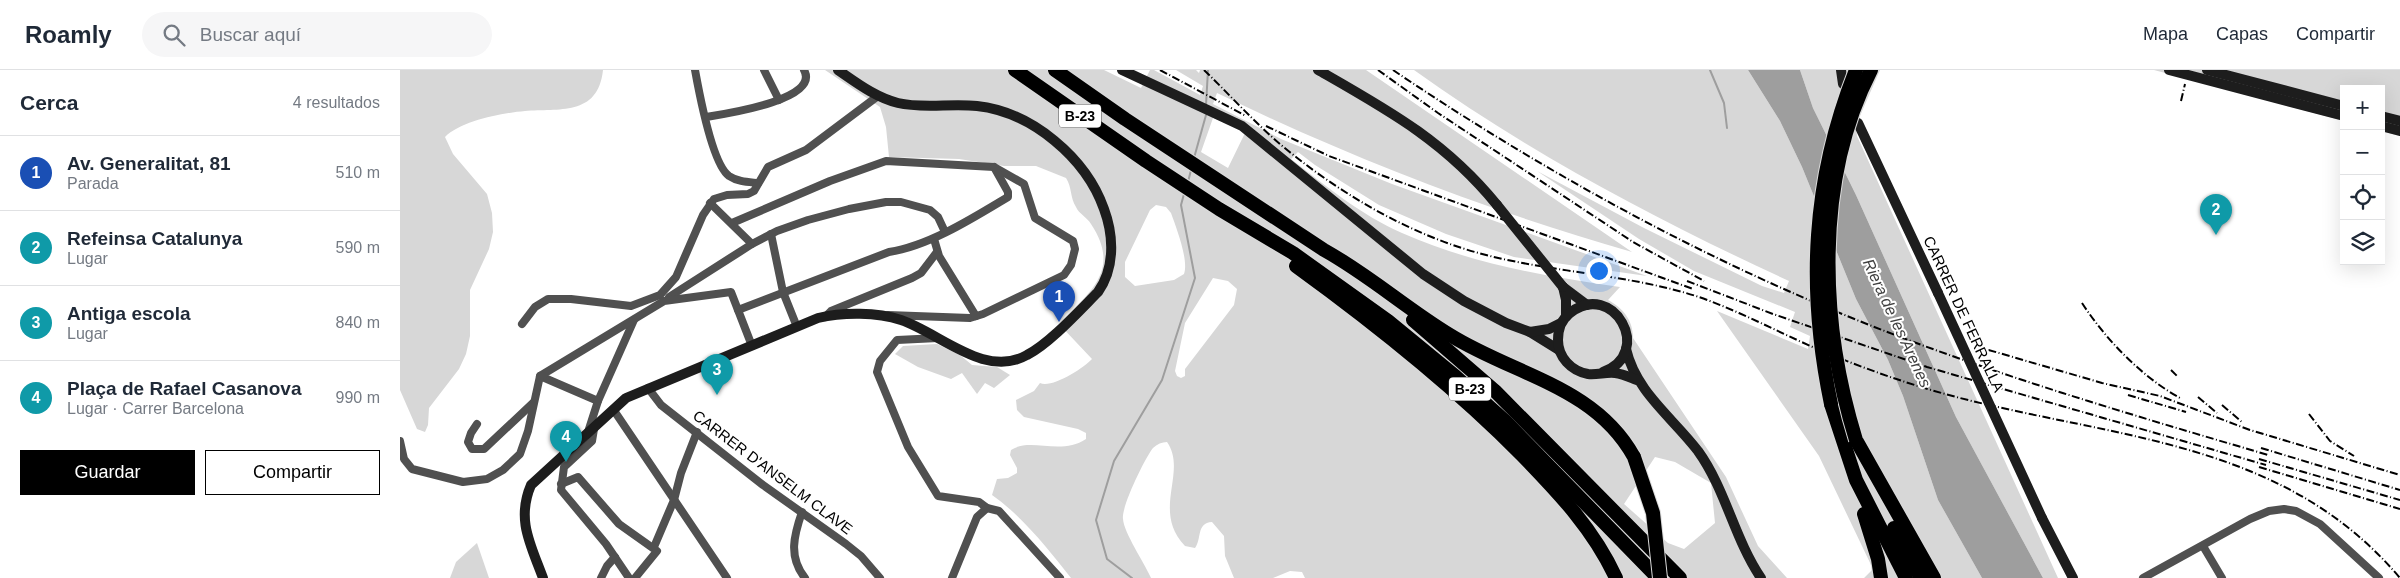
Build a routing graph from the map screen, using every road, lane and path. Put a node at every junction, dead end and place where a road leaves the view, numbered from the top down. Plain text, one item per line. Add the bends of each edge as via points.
1 (695, 70) edge
2 (764, 70) edge
3 (804, 70) edge
4 (838, 70) edge
5 (1015, 70) edge
6 (1054, 70) edge
7 (1122, 70) edge
8 (1318, 70) edge
9 (1856, 70) edge
10 (1871, 70) edge
11 (2168, 70) edge
12 (2207, 70) edge
13 (1841, 71) edge
14 (1843, 84) dead end
15 (878, 96) junction
16 (779, 100) junction
17 (2340, 105) edge
18 (2340, 115) edge
19 (706, 116) junction
20 (2385, 117) edge
21 (2400, 121) edge
22 (1858, 123) dead end
23 (2385, 127) edge
24 (2400, 131) edge
25 (994, 167) junction
26 (758, 183) junction
27 (710, 203) junction
28 (732, 223) junction
29 (945, 232) junction
30 (1254, 232) junction
31 (771, 234) junction
32 (934, 239) junction
33 (752, 244) junction
34 (1324, 250) junction
35 (937, 252) junction
36 (1563, 287) junction
37 (783, 292) junction
38 (664, 299) junction
39 (1587, 305) junction
40 (738, 310) junction
41 (825, 316) junction
42 (884, 316) junction
43 (976, 316) junction
44 (634, 320) junction
45 (1564, 320) junction
46 (522, 324) dead end
47 (798, 327) junction
48 (1530, 332) junction
49 (940, 338) junction
50 (752, 346) junction
51 (1626, 349) junction
52 (1559, 350) junction
53 (1603, 372) junction
54 (540, 376) junction
55 (1637, 380) junction
56 (648, 388) junction
57 (598, 400) junction
58 (532, 403) junction
59 (613, 409) junction
60 (477, 424) dead end
61 (590, 432) junction
62 (697, 432) junction
63 (400, 441) edge
64 (1863, 475) junction
65 (561, 484) junction
66 (674, 500) junction
67 (987, 508) junction
68 (802, 512) junction
69 (2203, 546) junction
70 (654, 547) junction
71 (615, 557) junction
72 (543, 578) edge
73 (601, 578) edge
74 (629, 578) edge
75 (635, 578) edge
76 (727, 578) edge
77 (805, 578) edge
78 (880, 578) edge
79 (952, 578) edge
80 (1060, 578) edge
81 (1616, 578) edge
82 (1659, 578) edge
83 (1680, 578) edge
84 (1761, 578) edge
85 (1880, 578) edge
86 (1906, 578) edge
87 (1921, 578) edge
88 (1934, 578) edge
89 (2073, 578) edge
90 (2143, 578) edge
91 (2222, 578) edge
92 (2379, 578) edge

1 - 19 street
2 - 16 street
3 - 16 street via 806,82
4 - 15 street
5 - 30 highway, B-23
6 - 34 highway, B-23
7 - 48 street via 1250,132 1398,256 1477,308
8 - 36 street, bridge via 1426,136 1472,175
9 - 64 highway, bridge via 1836,127 1826,171 1815,273 1820,335 1833,412 1850,463
10 - 64 highway, bridge via 1846,138 1837,179 1830,232 1829,275 1832,339
11 - 18 street
12 - 17 street
13 - 14 street
15 - 26 street via 806,150 770,165
15 - 49 street via 912,105 983,107 1023,122 1052,139 1077,160 1094,186 1106,214 1111,252 1109,273 1104,284 1038,349 1016,360 996,362 975,357
16 - 19 street via 736,112
19 - 26 street via 717,158 724,171 738,181
20 - 21 street
22 - 89 street, CARRER DE FERRALLA, bridge
23 - 24 street
25 - 28 street via 886,161
25 - 29 street via 1008,197
25 - 43 street via 1024,184 1035,218 1070,238 1075,250 1064,275
26 - 27 street via 758,188 748,194 720,196
27 - 28 street
27 - 38 street
28 - 33 street
29 - 31 street via 938,217 930,210 894,201 819,216
29 - 32 street
30 - 81 highway via 1397,342 1491,425 1578,516
30 - 82 highway, B-23 via 1293,253 1362,300 1448,370 1523,439
31 - 33 street
31 - 37 street
32 - 35 street
32 - 37 street via 889,252
33 - 38 street
34 - 82 highway, bridge via 1351,265 1457,339 1485,355 1558,386 1613,426 1634,457 1653,514
34 - 83 highway, B-23 via 1495,391
35 - 41 street via 921,273
35 - 43 street
36 - 39 street
36 - 45 street via 1566,300
37 - 40 street
37 - 47 street
38 - 40 street via 731,292
38 - 44 street
38 - 46 street via 631,306 571,299 548,300 535,307
39 - 45 street
39 - 51 street via 1609,308 1621,318 1627,333
40 - 50 street
41 - 42 street
41 - 47 street
42 - 43 street
42 - 49 street via 904,321
44 - 54 street
44 - 57 street
45 - 48 street via 1549,329
45 - 52 street via 1558,337
47 - 50 street
48 - 52 street
49 - 67 street via 897,340 880,361 877,372 908,447 938,496 979,502
50 - 56 street
51 - 53 street via 1618,362
51 - 55 street
52 - 53 street via 1574,369 1589,374
53 - 55 street
54 - 57 street
54 - 58 street
55 - 84 street via 1705,462
56 - 59 street via 626,398
56 - 62 street, CARRER D'ANSELM CLAVE via 661,405
57 - 61 street
58 - 60 street via 484,449 472,449 468,442
58 - 63 street via 528,431 520,454 487,479 463,482 412,469 404,459
59 - 61 street
59 - 66 street
61 - 65 street via 592,441 564,467
61 - 72 street via 536,479 528,493 524,519
62 - 66 street
62 - 68 street, CARRER D'ANSELM CLAVE
64 - 85 highway
64 - 86 highway
64 - 87 highway
64 - 88 highway
65 - 70 street via 578,477 619,524
65 - 71 street via 561,490
66 - 70 street
66 - 76 street
67 - 79 street via 976,517
67 - 80 street via 999,510
68 - 77 street via 793,550
68 - 78 street, CARRER D'ANSELM CLAVE via 861,556
69 - 90 street
69 - 91 street
69 - 92 street via 2260,514 2290,510 2327,529
70 - 75 street via 658,551
71 - 73 street
71 - 74 street

